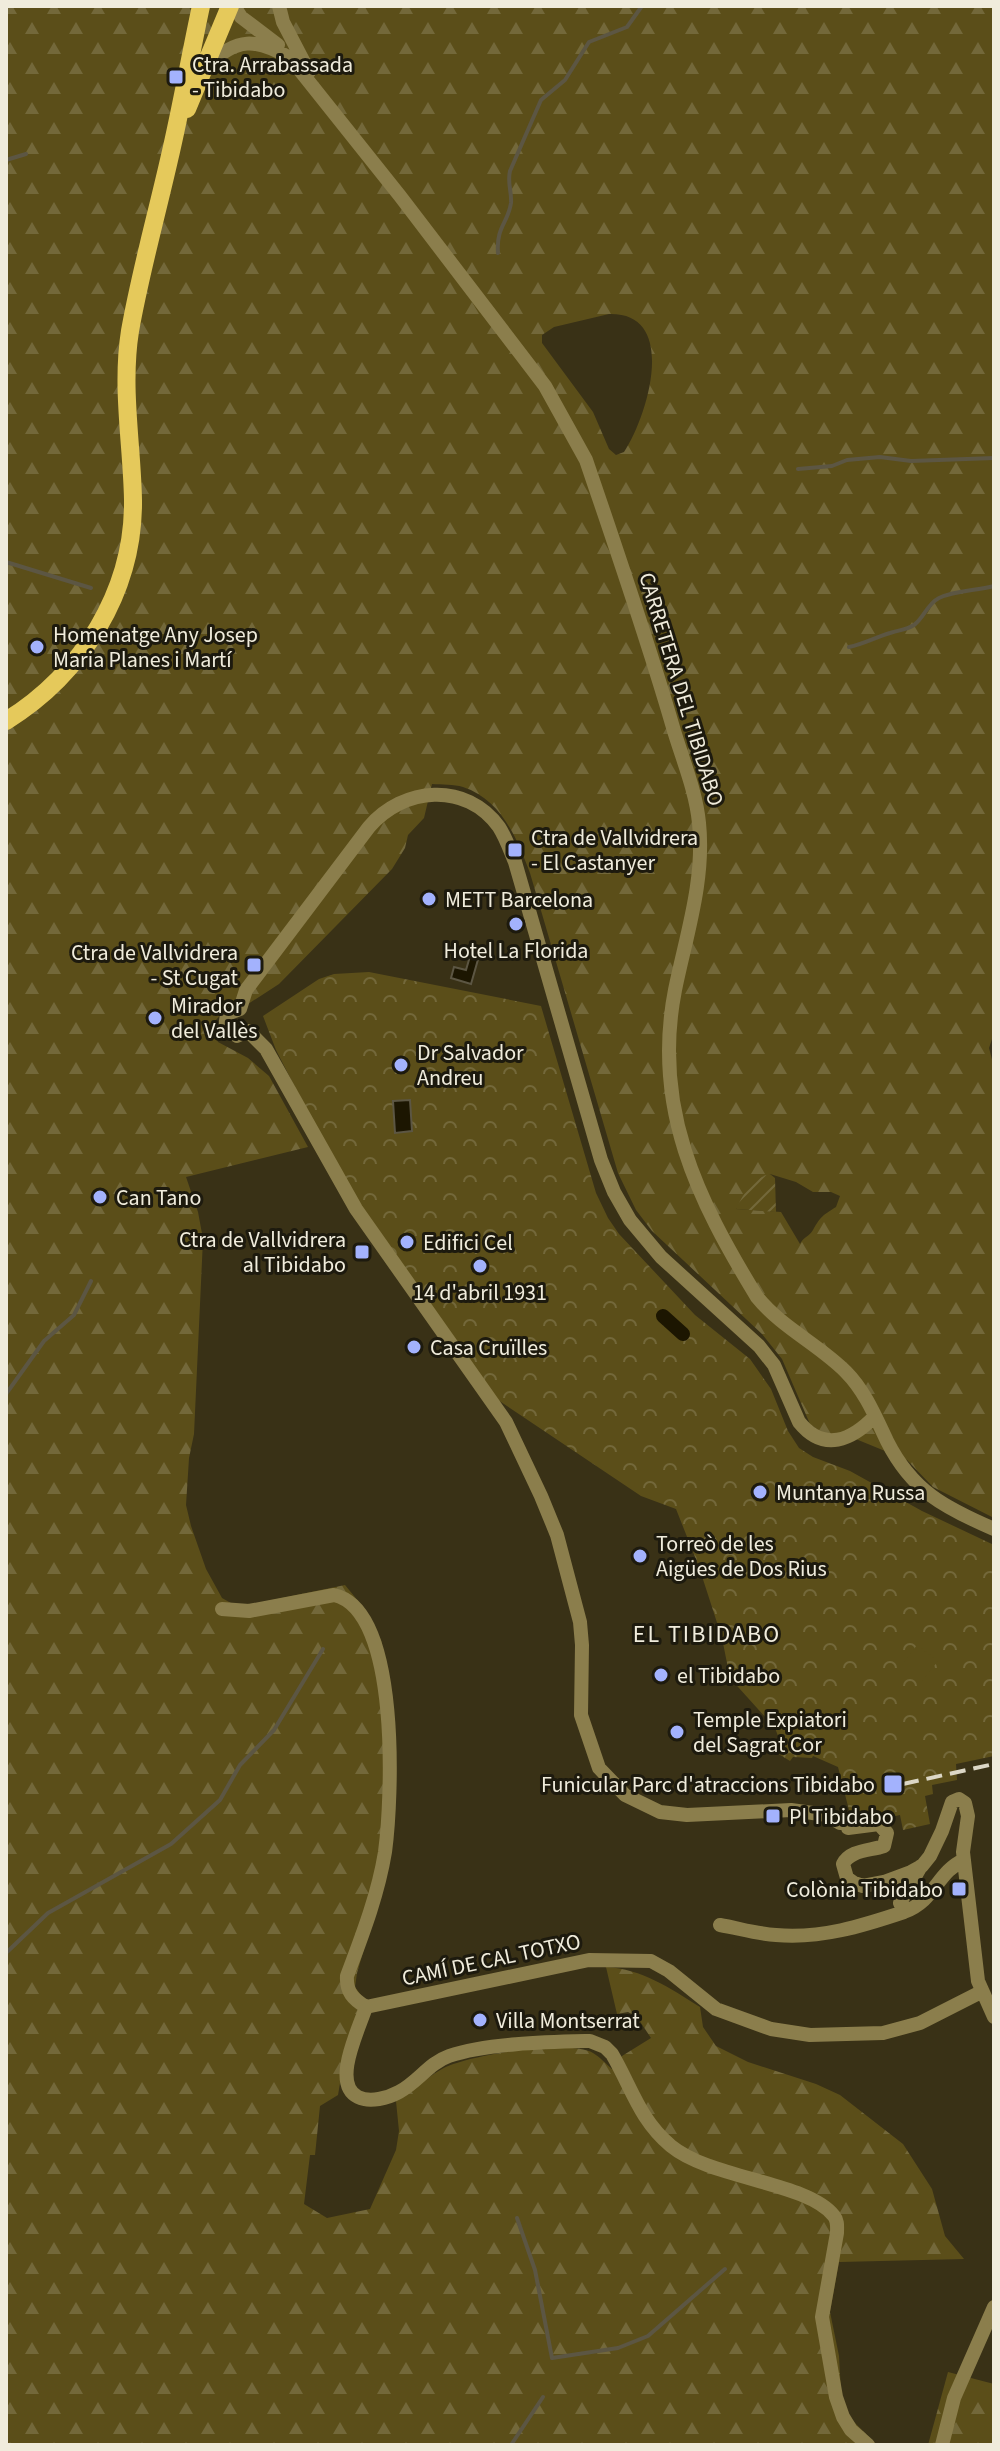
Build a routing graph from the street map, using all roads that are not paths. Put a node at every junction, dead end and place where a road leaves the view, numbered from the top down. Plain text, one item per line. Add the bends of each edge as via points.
1 (215, 6) edge
2 (232, 6) edge
3 (267, 6) edge
4 (279, 6) edge
5 (199, 14) edge
6 (283, 22) junction
7 (290, 58) junction
8 (204, 69) junction
9 (328, 104) junction
10 (174, 141) junction
11 (6, 721) edge
12 (240, 1009) junction
13 (248, 1031) junction
14 (875, 1416) junction
15 (994, 1529) edge
16 (222, 1609) dead end
17 (964, 1860) junction
18 (922, 1866) junction
19 (904, 1912) junction
20 (720, 1925) dead end
21 (981, 1992) junction
22 (366, 2007) junction
23 (994, 2017) edge
24 (994, 2307) edge
25 (868, 2445) edge
26 (942, 2445) edge

1 - 5 street
2 - 7 street
2 - 8 main road
3 - 6 street
4 - 6 street
5 - 10 main road
6 - 9 street
7 - 8 street via 248,43 223,52
7 - 9 street
8 - 10 main road
9 - 14 street, CARRETERA DEL TIBIDABO via 545,386 586,460 699,819 699,871 669,1031 670,1092 683,1152 757,1297 857,1384
10 - 11 main road via 127,357 133,504 122,574 106,613 69,669 39,699
12 - 13 street via 250,1017
12 - 13 street via 228,1013 225,1026 237,1036
12 - 14 street via 246,990 386,810 408,798 433,794 480,809 499,827 515,862 601,1160 630,1220 661,1257 759,1346 774,1365 804,1429 840,1440
13 - 18 street via 266,1049 356,1209 506,1422 557,1535 580,1622 581,1715 599,1768 625,1795 660,1812 809,1812 844,1826 879,1824 887,1833 884,1846 847,1857 843,1871 863,1886
14 - 15 street, CARRETERA DEL TIBIDABO via 916,1485 943,1505
16 - 22 street via 249,1611 334,1595 351,1603 373,1633 388,1718 389,1793 384,1853 346,1986
17 - 18 street via 968,1809 959,1799 949,1806
17 - 19 street via 953,1864 920,1906
17 - 21 street
18 - 19 street via 900,1903
19 - 20 street via 851,1930 815,1935 775,1935
21 - 22 street, CAMÍ DE CAL TOTXO via 920,2023 883,2033 810,2035 771,2029 716,2009 651,1961 589,1960
21 - 23 street
22 - 25 street via 345,2081 352,2095 364,2100 397,2094 434,2064 473,2050 590,2041 612,2054 637,2107 685,2156 802,2196 827,2210 837,2222 837,2233 822,2317 843,2417
24 - 26 street via 954,2398

